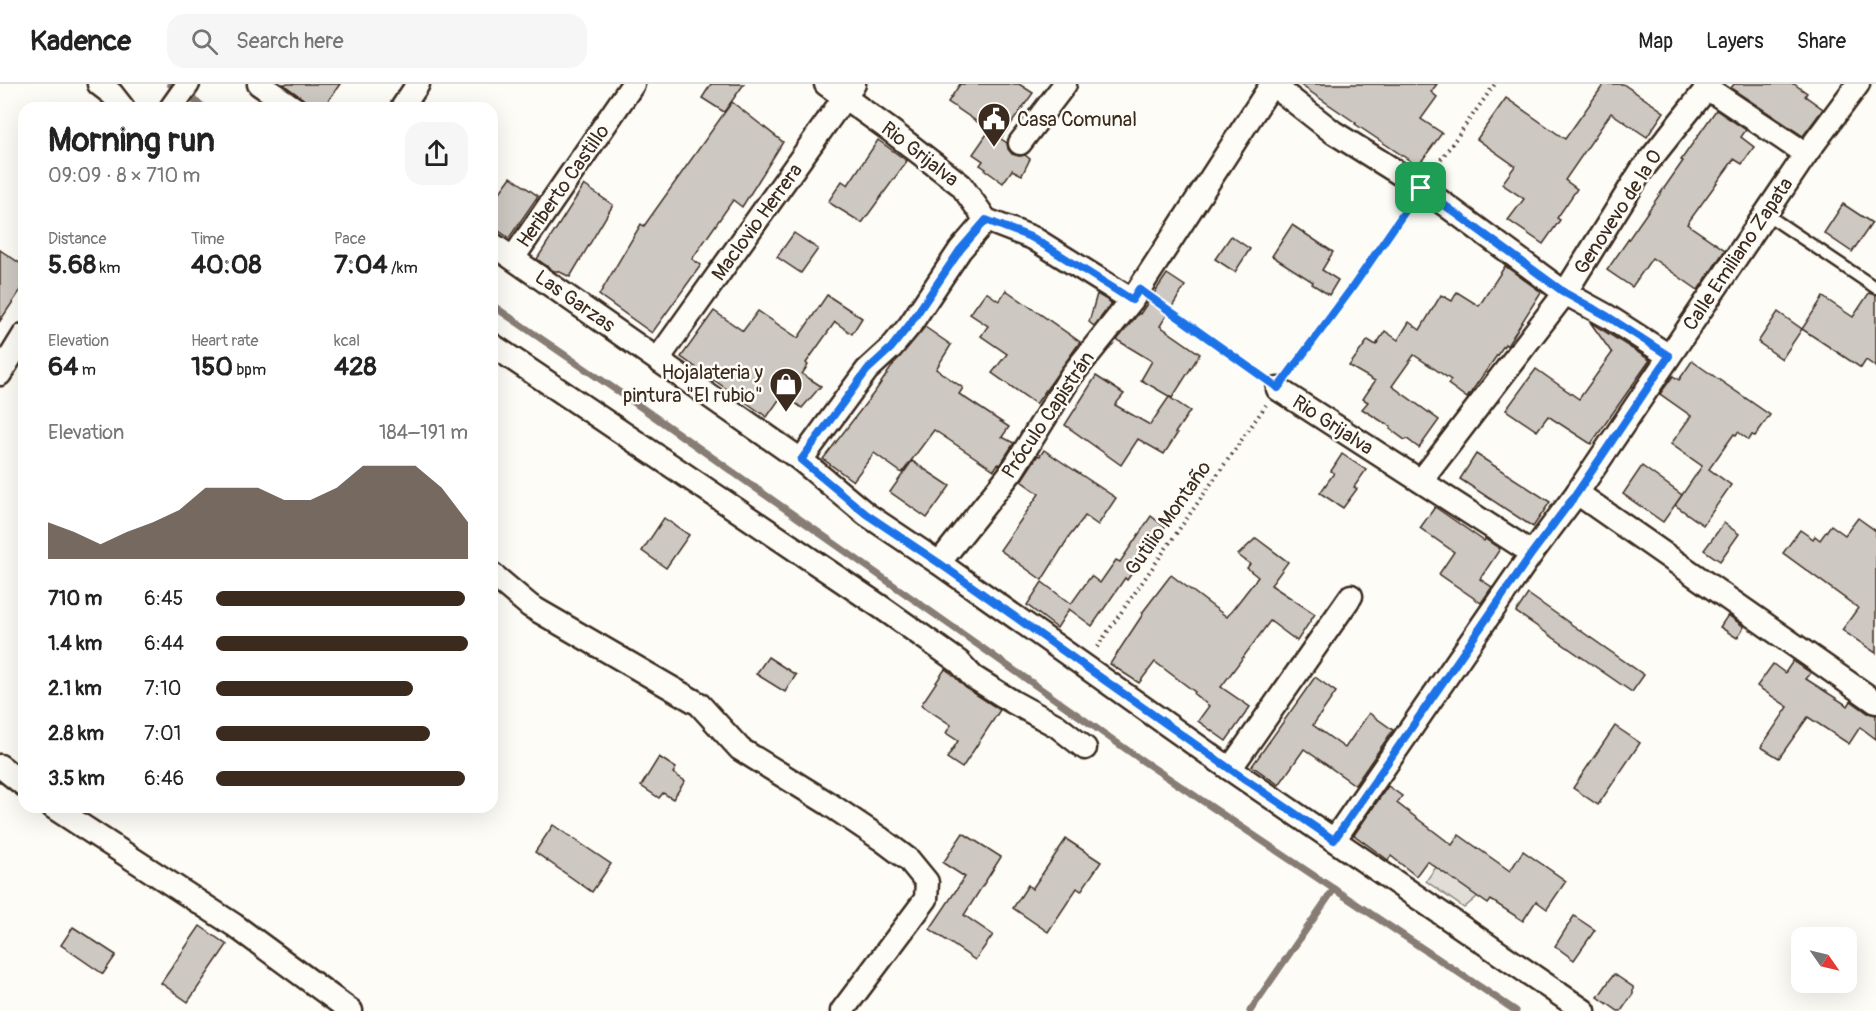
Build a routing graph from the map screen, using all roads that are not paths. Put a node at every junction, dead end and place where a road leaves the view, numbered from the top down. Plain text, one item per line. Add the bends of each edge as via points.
1 (99, 84) edge
2 (188, 84) edge
3 (259, 84) edge
4 (418, 84) edge
5 (633, 84) edge
6 (826, 84) edge
7 (1065, 84) edge
8 (1272, 84) edge
9 (1858, 84) edge
10 (850, 91) edge
11 (118, 102) edge
12 (175, 102) edge
13 (285, 102) edge
14 (406, 102) edge
15 (1020, 143) dead end
16 (1806, 154) junction
17 (1766, 214) junction
18 (986, 220) junction
19 (498, 248) edge
20 (513, 258) junction
21 (1876, 288) edge
22 (1565, 293) junction
23 (1135, 295) junction
24 (18, 343) edge
25 (498, 349) edge
26 (1669, 356) junction
27 (658, 359) junction
28 (2, 366) edge
29 (1278, 388) road end
30 (801, 460) junction
31 (1421, 481) junction
32 (1577, 493) junction
33 (1532, 553) junction
34 (939, 563) junction
35 (498, 579) edge
36 (1351, 596) dead end
37 (1876, 702) edge
38 (1085, 748) dead end
39 (0, 766) edge
40 (1230, 769) junction
41 (18, 780) edge
42 (62, 813) edge
43 (1334, 840) junction
44 (351, 1011) edge
45 (843, 1011) edge
46 (1584, 1011) edge

1 - 11 street
2 - 12 street
3 - 13 street
4 - 14 street
5 - 20 street, Heriberto Castillo
6 - 10 street, Rio Grijalva
7 - 15 street
8 - 22 street via 1333,132 1421,188
8 - 23 street, Próculo Capistrán
9 - 16 street, Calle Emiliano Zapata
10 - 18 street, Rio Grijalva via 961,185
10 - 27 street, Maclovio Herrera
16 - 17 street, Calle Emiliano Zapata
16 - 22 street, Genovevo de la O via 1707,88 1641,171
17 - 21 lane
17 - 26 street, Calle Emiliano Zapata
18 - 23 street via 1033,238
18 - 30 street via 960,250 910,324 867,370
19 - 20 street, Las Garzas
20 - 27 street, Las Garzas
22 - 26 street
22 - 31 street, Genovevo de la O
23 - 34 street, Próculo Capistrán via 1071,376 1012,471
24 - 28 street
25 - 38 street via 881,607 959,662 973,677 1057,726
26 - 32 street, Calle Emiliano Zapata
27 - 30 street, Las Garzas
29 - 31 street, Rio Grijalva
30 - 34 street, Las Garzas via 866,514
31 - 33 street, Rio Grijalva
32 - 33 street, Calle Emiliano Zapata
32 - 37 street
33 - 43 street, Calle Emiliano Zapata
34 - 40 street, Las Garzas
35 - 45 street via 530,606 699,704 740,748 909,860 927,882 926,899
36 - 40 street
39 - 41 street
40 - 43 street, Las Garzas
42 - 44 street via 234,925
43 - 46 street, Las Garzas

